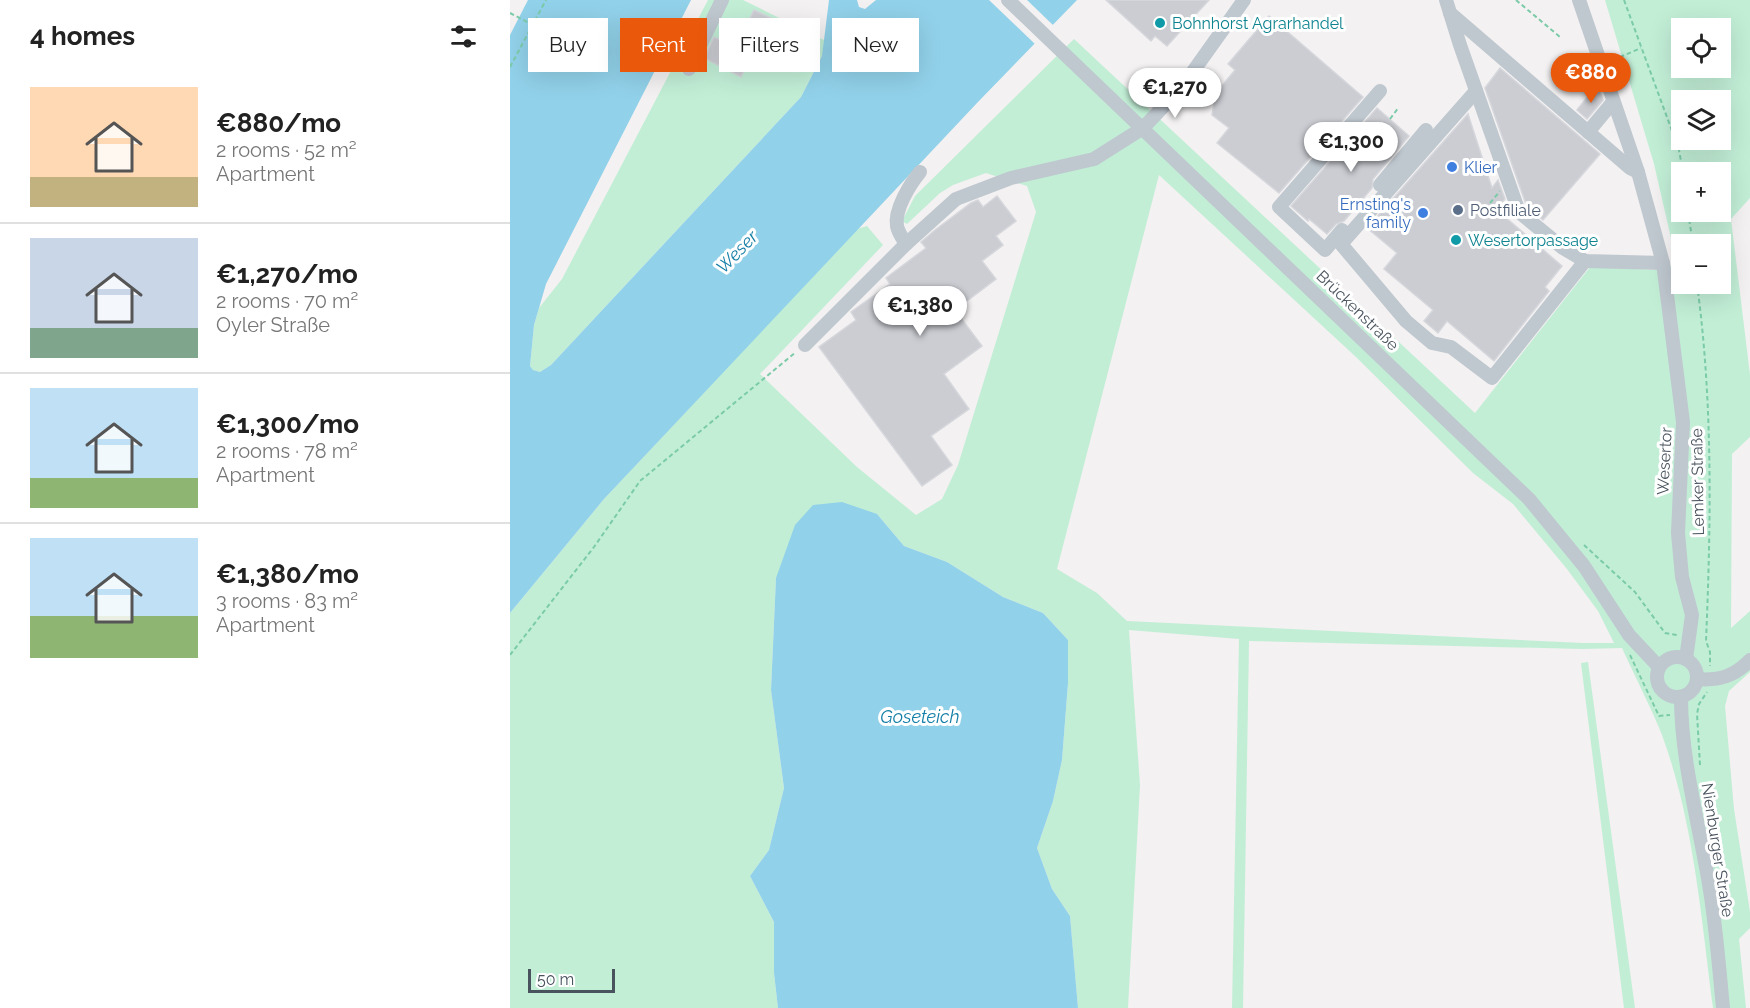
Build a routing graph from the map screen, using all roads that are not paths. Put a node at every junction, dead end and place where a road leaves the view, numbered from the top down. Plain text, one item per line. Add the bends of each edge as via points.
1 (722, 0) edge
2 (1008, 0) edge
3 (1244, 0) edge
4 (1579, 0) edge
5 (1448, 6) edge
6 (707, 31) edge
7 (1380, 91) dead end
8 (1476, 91) junction
9 (1613, 102) junction
10 (1143, 128) junction
11 (1426, 130) dead end
12 (1588, 132) junction
13 (920, 172) dead end
14 (1638, 172) junction
15 (906, 244) junction
16 (1585, 261) junction
17 (1664, 263) junction
18 (805, 345) road end
19 (1686, 659) junction
20 (1750, 660) edge
21 (1659, 667) junction
22 (1704, 680) junction
23 (1681, 698) junction
24 (1723, 1008) edge

1 - 6 street
2 - 10 street, Brückenstraße
3 - 10 street via 1182,87
4 - 9 street, Wesertor
5 - 8 street
5 - 12 street
7 - 11 street via 1279,207 1325,250
8 - 16 street via 1519,212
8 - 16 street via 1341,244 1406,321 1432,344 1451,347 1492,378
9 - 12 street
9 - 14 street, Wesertor
10 - 15 street via 1094,159 1011,178 956,199
10 - 21 street, Brückenstraße via 1529,499 1563,540 1629,635
12 - 14 street
13 - 15 street via 907,189 897,218
14 - 17 street, Wesertor
15 - 18 street
16 - 17 street
17 - 19 street, Wesertor via 1683,422 1678,533 1682,577 1692,615
19 - 21 street via 1674,657
19 - 22 street
20 - 22 street via 1731,675
21 - 23 street via 1657,680 1662,692
22 - 23 street
23 - 24 street, Nienburger Straße

